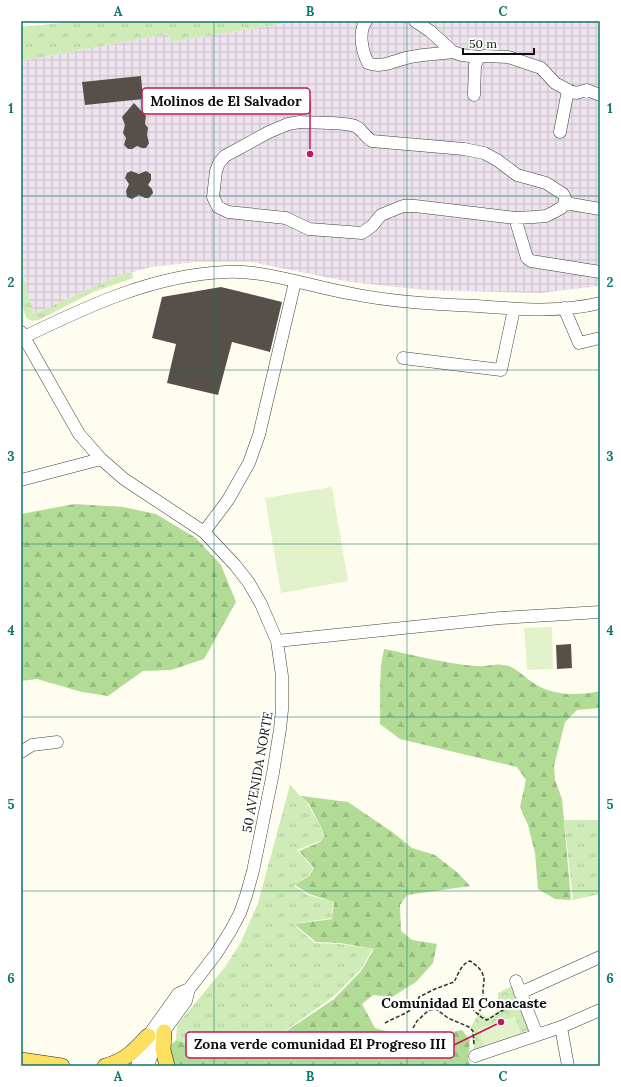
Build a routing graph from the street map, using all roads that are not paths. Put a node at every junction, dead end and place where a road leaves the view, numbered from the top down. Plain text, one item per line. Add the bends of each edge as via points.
1 (366, 21) edge
2 (415, 21) edge
3 (453, 52) junction
4 (479, 58) junction
5 (568, 90) junction
6 (474, 95) dead end
7 (600, 95) edge
8 (560, 132) dead end
9 (565, 203) junction
10 (600, 209) edge
11 (515, 218) junction
12 (600, 272) edge
13 (296, 282) junction
14 (600, 303) edge
15 (564, 308) junction
16 (514, 309) junction
17 (22, 335) edge
18 (600, 338) edge
19 (403, 358) dead end
20 (101, 459) junction
21 (21, 480) edge
22 (204, 532) junction
23 (600, 612) edge
24 (277, 642) junction
25 (57, 742) dead end
26 (21, 752) edge
27 (600, 957) edge
28 (189, 989) junction
29 (600, 1010) edge
30 (561, 1027) junction
31 (164, 1032) junction
32 (537, 1035) junction
33 (148, 1036) junction
34 (475, 1052) road end
35 (21, 1060) edge
36 (62, 1066) edge
37 (104, 1066) edge
38 (137, 1066) edge
39 (148, 1066) edge
40 (167, 1066) edge
41 (568, 1066) edge

1 - 3 street via 362,26 361,36 364,56 368,63 382,64 411,57
2 - 3 street
3 - 4 street
4 - 5 street via 508,57 541,68 555,83
4 - 6 street via 476,65
5 - 7 street via 576,93 587,90
5 - 8 street
9 - 10 street
9 - 11 street via 546,216
9 - 11 street via 563,194 546,183 517,175 484,153 372,140 356,127 300,122 269,132 225,156 216,171 213,197 223,211 286,218 309,229 362,233 381,215 403,206
11 - 12 street via 527,258 532,261
13 - 16 street via 399,302
13 - 17 street via 274,276 226,272 170,280 113,297
13 - 22 street via 259,435 249,463 228,500
14 - 15 street
15 - 16 street
15 - 18 street via 579,343
16 - 19 street via 501,370
17 - 20 street, 50 AVENIDA NORTE via 79,434
20 - 21 street
20 - 22 street, 50 AVENIDA NORTE via 124,479
22 - 24 street, 50 AVENIDA NORTE via 235,564 249,583
23 - 24 street via 500,618
24 - 28 street, 50 AVENIDA NORTE via 282,676 282,710 273,773 253,871 246,896 231,930
25 - 26 street via 32,745
27 - 32 street via 520,992
28 - 31 street, 50 AVENIDA NORTE via 186,1001
28 - 33 street, 50 AVENIDA NORTE via 178,994
29 - 30 street
30 - 32 street
30 - 41 street
31 - 39 street, 50 AVENIDA NORTE via 154,1048
31 - 40 main road via 163,1050
32 - 34 street
33 - 37 main road via 123,1059
33 - 38 street, 50 AVENIDA NORTE
35 - 36 main road

